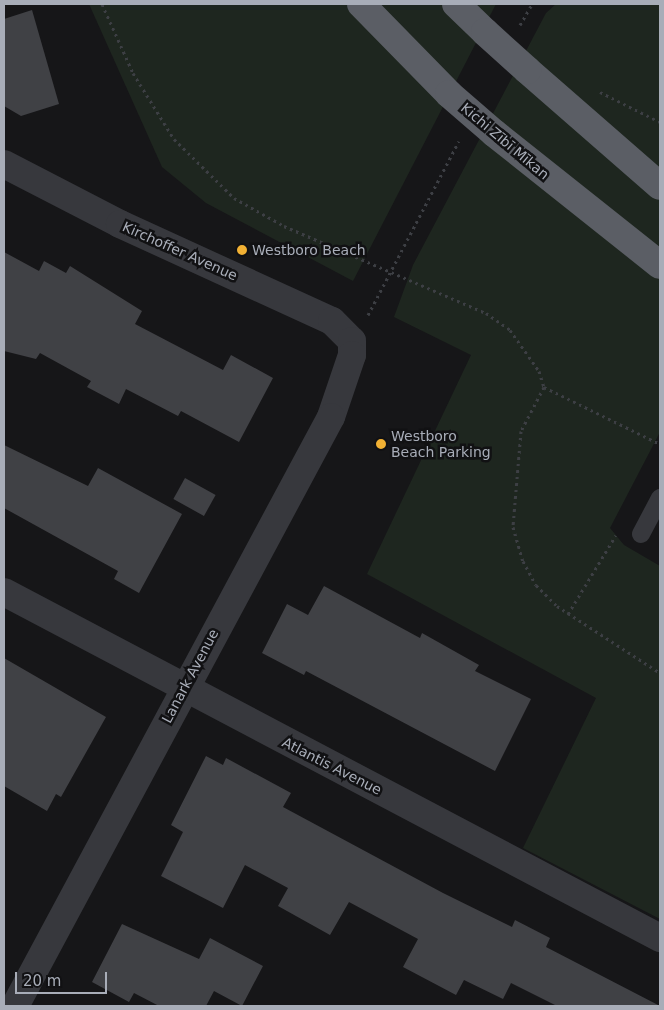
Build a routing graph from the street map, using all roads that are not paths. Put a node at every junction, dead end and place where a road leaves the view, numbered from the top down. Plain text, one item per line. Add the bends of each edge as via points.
1 (361, 4) edge
2 (456, 4) edge
3 (4, 164) edge
4 (660, 186) edge
5 (660, 265) edge
6 (352, 341) joint
7 (660, 498) edge
8 (641, 534) dead end
9 (4, 592) edge
10 (182, 689) junction
11 (660, 938) edge
12 (15, 1006) edge

1 - 5 highway, Kichi Zībī Mīkan, bridge via 449,94
2 - 4 highway, bridge
3 - 6 street, Kirchoffer Avenue via 120,224 332,321
6 - 10 street, Lanark Avenue via 348,373 331,417
7 - 8 lane
9 - 10 street, Atlantis Avenue
10 - 11 street, Atlantis Avenue
10 - 12 street, Lanark Avenue

